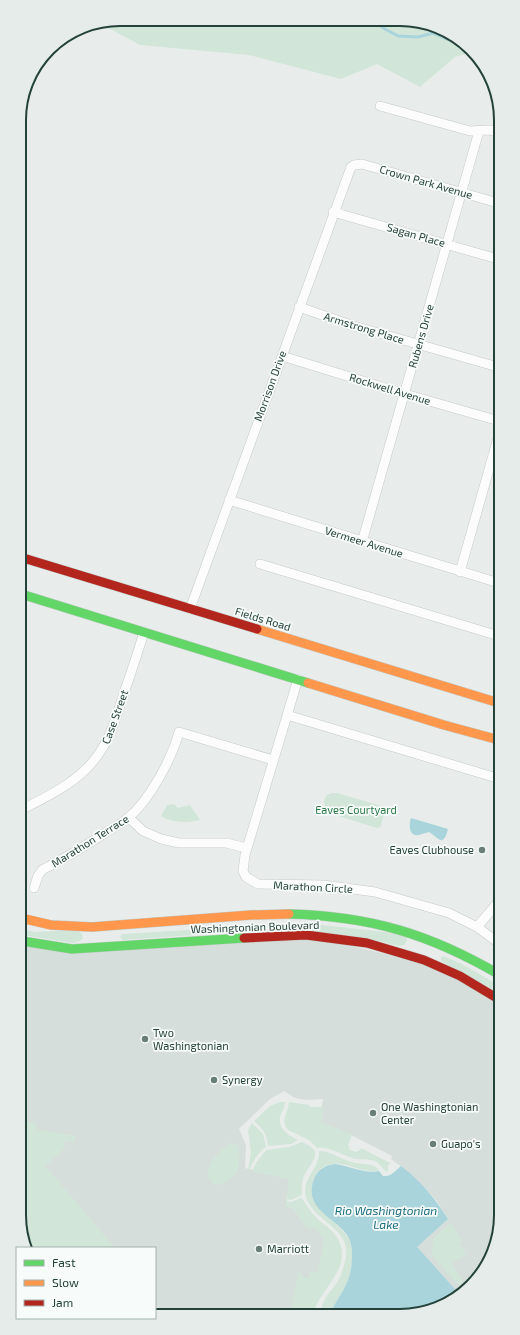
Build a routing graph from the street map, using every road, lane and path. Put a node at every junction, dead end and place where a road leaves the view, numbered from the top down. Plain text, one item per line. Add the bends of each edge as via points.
1 (380, 106) dead end
2 (479, 131) junction
3 (494, 131) edge
4 (354, 165) joint
5 (461, 192) junction
6 (494, 202) edge
7 (333, 212) junction
8 (447, 244) junction
9 (494, 258) edge
10 (299, 307) junction
11 (418, 344) junction
12 (282, 356) junction
13 (494, 366) edge
14 (405, 394) junction
15 (494, 420) edge
16 (494, 452) edge
17 (229, 500) junction
18 (362, 542) junction
19 (26, 559) edge
20 (260, 564) dead end
21 (460, 572) junction
22 (494, 582) edge
23 (26, 596) edge
24 (190, 609) junction
25 (144, 632) junction
26 (494, 634) edge
27 (298, 679) junction
28 (494, 701) edge
29 (287, 715) junction
30 (494, 739) edge
31 (273, 760) junction
32 (494, 777) edge
33 (26, 807) edge
34 (129, 818) junction
35 (247, 848) junction
36 (34, 888) dead end
37 (494, 907) edge
38 (26, 919) edge
39 (261, 926) junction
40 (477, 927) junction
41 (110, 936) junction
42 (494, 940) edge
43 (26, 943) edge
44 (427, 950) junction
45 (494, 971) edge
46 (494, 996) edge

1 - 2 street via 465,130
2 - 3 street
2 - 5 street, Rubens Drive
4 - 5 street, Crown Park Avenue via 362,164
4 - 7 street, Morrison Drive via 348,171
5 - 6 street, Crown Park Avenue
5 - 8 street, Rubens Drive
7 - 8 street, Sagan Place
7 - 10 street, Morrison Drive
8 - 9 street, Sagan Place
8 - 11 street, Rubens Drive
10 - 11 street, Armstrong Place
10 - 12 street, Morrison Drive
11 - 13 street, Armstrong Place
11 - 14 street, Rubens Drive
12 - 14 street, Rockwell Avenue
12 - 17 street, Morrison Drive
14 - 15 street, Rockwell Avenue
14 - 18 street, Rubens Drive
16 - 21 street
17 - 18 street, Vermeer Avenue
17 - 24 street, Morrison Drive
18 - 21 street, Vermeer Avenue
19 - 24 main road, Fields Road
20 - 26 street
21 - 22 street, Vermeer Avenue
23 - 25 main road
24 - 28 main road, Fields Road
25 - 27 main road
25 - 33 street, Case Street via 112,731 104,748 72,782
27 - 29 street, Marathon Circle
27 - 30 main road
29 - 31 street, Marathon Circle
29 - 32 street
31 - 34 street, Marathon Terrace via 179,732 158,779
31 - 35 street, Marathon Circle
34 - 35 street via 143,831 161,840 179,843 226,843
34 - 36 street, Marathon Terrace via 42,870
35 - 40 street, Marathon Circle via 243,871 246,877 258,884 323,885 375,892 449,913
37 - 40 street
38 - 41 main road, Washingtonian Boulevard via 51,925 84,927
39 - 41 main road, Washingtonian Boulevard
39 - 41 main road, Washingtonian Boulevard via 158,943
39 - 44 main road, Washingtonian Boulevard via 306,935
39 - 44 main road, Washingtonian Boulevard via 309,915 344,918 395,928
40 - 42 street
41 - 43 main road, Washingtonian Boulevard via 72,949
44 - 45 main road, Washingtonian Boulevard via 468,956
44 - 46 main road, Washingtonian Boulevard via 460,976

